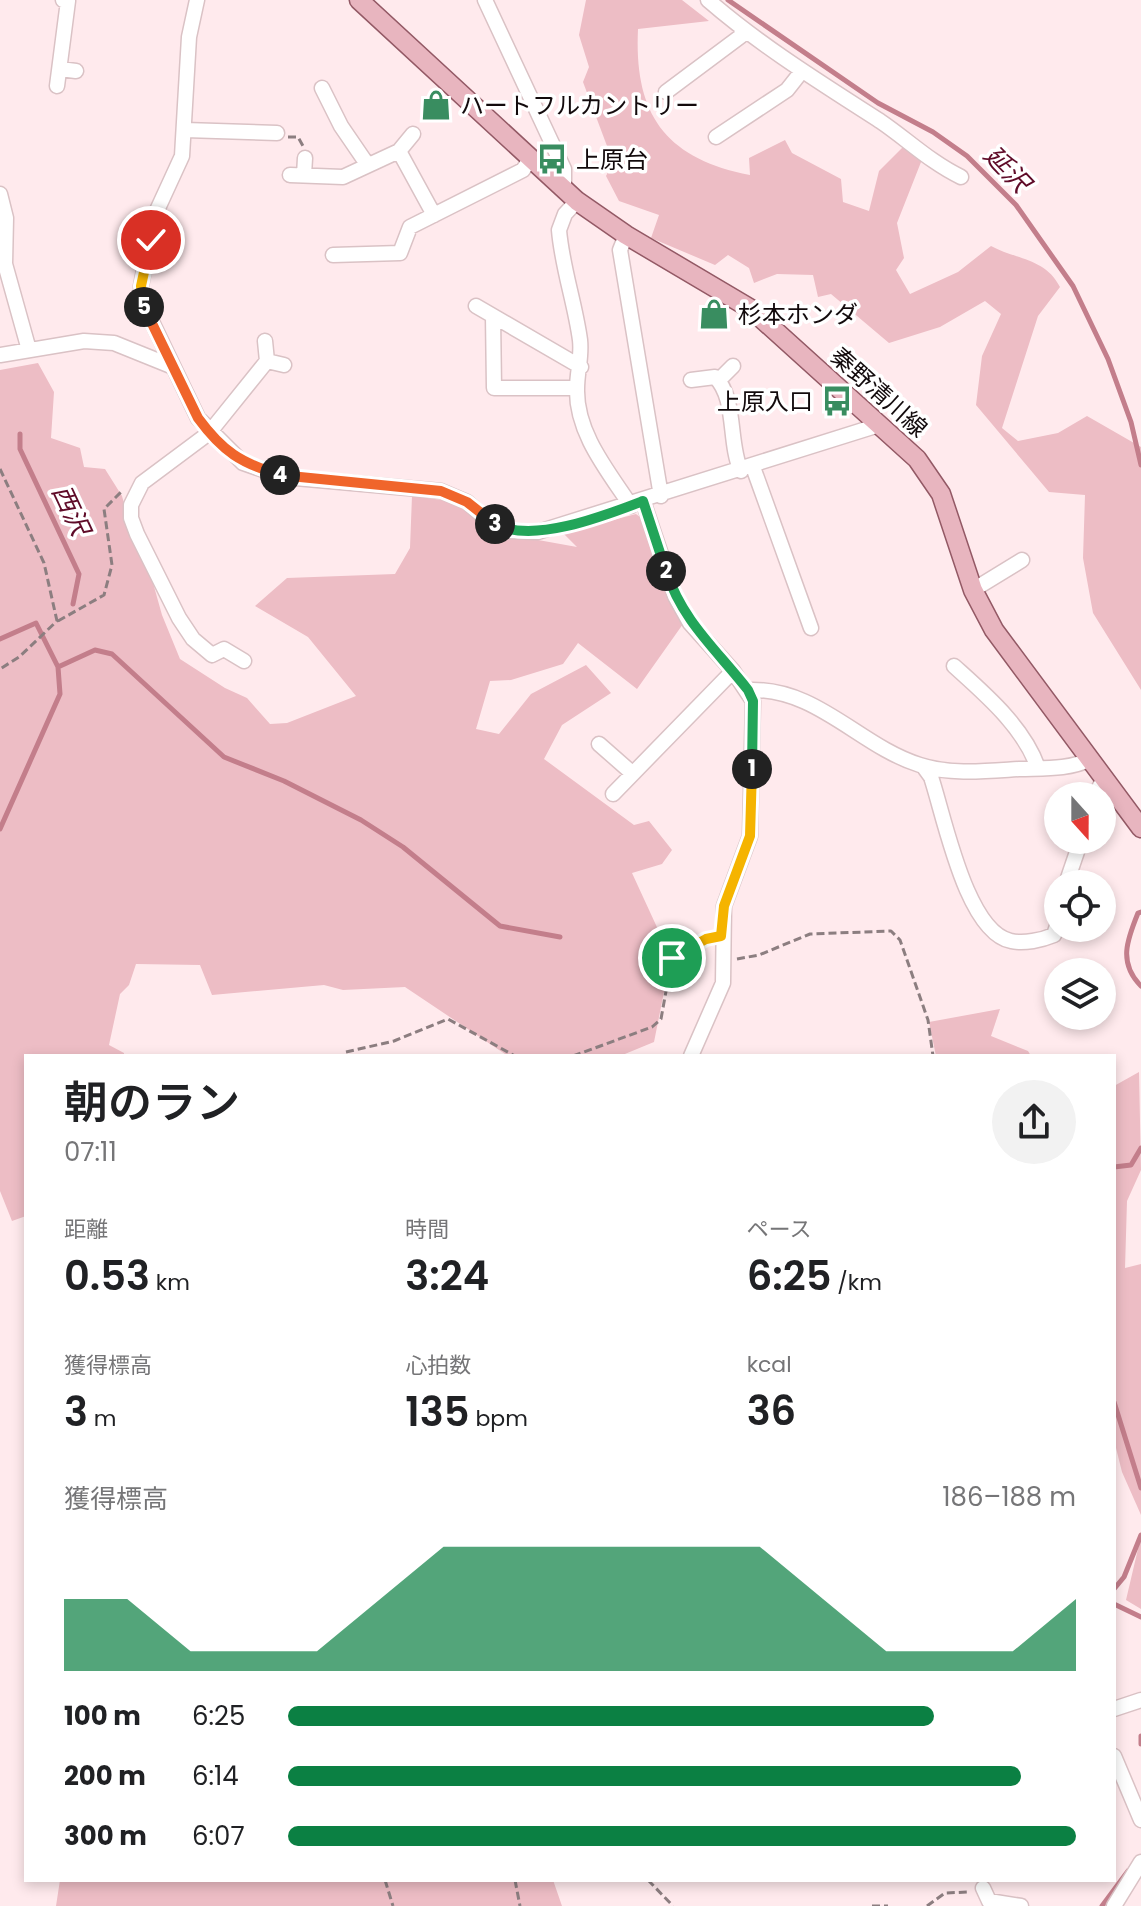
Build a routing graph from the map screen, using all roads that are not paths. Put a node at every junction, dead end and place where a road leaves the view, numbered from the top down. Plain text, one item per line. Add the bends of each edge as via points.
1 (63, 0) edge
2 (197, 0) edge
3 (359, 0) edge
4 (485, 0) edge
5 (708, 0) edge
6 (742, 29) junction
7 (60, 69) junction
8 (76, 71) dead end
9 (802, 71) junction
10 (57, 86) dead end
11 (322, 88) dead end
12 (666, 92) dead end
13 (185, 130) junction
14 (413, 134) dead end
15 (283, 135) road end
16 (716, 137) dead end
17 (304, 150) road end
18 (399, 151) junction
19 (530, 159) junction
20 (367, 164) junction
21 (961, 177) dead end
22 (0, 194) edge
23 (570, 195) junction
24 (434, 215) junction
25 (626, 235) junction
26 (333, 255) dead end
27 (476, 306) dead end
28 (493, 316) junction
29 (265, 341) dead end
30 (29, 350) junction
31 (0, 355) edge
32 (267, 361) junction
33 (284, 365) dead end
34 (171, 366) junction
35 (733, 366) dead end
36 (581, 367) junction
37 (691, 380) dead end
38 (719, 380) junction
39 (576, 388) junction
40 (879, 425) junction
41 (209, 433) junction
42 (747, 469) junction
43 (661, 496) junction
44 (637, 504) junction
45 (1022, 560) dead end
46 (973, 590) junction
47 (811, 628) dead end
48 (244, 661) dead end
49 (954, 666) dead end
50 (733, 671) junction
51 (748, 690) junction
52 (599, 744) dead end
53 (1091, 759) junction
54 (923, 766) junction
55 (1038, 768) junction
56 (632, 773) junction
57 (1104, 778) junction
58 (1102, 782) edge
59 (613, 794) dead end
60 (1141, 828) edge
61 (1044, 939) edge
62 (692, 1054) edge
63 (1141, 1700) edge
64 (1116, 1708) edge
65 (1116, 1761) edge
66 (1141, 1820) edge
67 (1139, 1865) edge
68 (983, 1888) road end
69 (1021, 1906) edge
70 (1114, 1906) edge

1 - 7 street via 68,1
2 - 13 street via 189,37
3 - 19 main road, 秦野清川線
4 - 23 street via 564,169
5 - 6 street
6 - 9 street
6 - 12 street via 741,36 696,62
7 - 8 street
7 - 10 street
9 - 16 street via 787,90 747,109
9 - 21 street via 883,123 931,162
11 - 20 street
13 - 15 street
13 - 34 street via 176,175 154,217 141,286 149,322
14 - 18 street
17 - 20 street via 297,175 343,177
18 - 20 street
18 - 24 street
19 - 23 main road, 秦野清川線
19 - 24 street via 523,170
22 - 30 street via 6,218 5,264
23 - 25 main road, 秦野清川線
23 - 36 street via 559,230
24 - 26 street via 410,227 400,253
25 - 40 main road, 秦野清川線 via 751,309
25 - 43 street via 620,250
27 - 28 street
28 - 36 street
28 - 39 street via 494,388
29 - 32 street
30 - 31 street
30 - 34 street via 84,341 114,343
32 - 33 street
32 - 41 street
34 - 41 street
35 - 38 street
36 - 39 street
37 - 38 street
38 - 42 street via 734,456
39 - 44 street via 589,439
40 - 42 street
40 - 46 main road, 秦野清川線 via 934,481
41 - 44 street via 243,463 284,477 441,491 509,531 538,532
41 - 48 street via 142,483 131,518 193,639 212,655 224,649
42 - 43 street
42 - 47 street
43 - 44 street
44 - 50 street via 690,623
45 - 46 street
46 - 53 main road, 秦野清川線 via 1006,648
49 - 55 street via 996,705
50 - 51 street
50 - 56 street
51 - 54 street via 771,689 813,704
51 - 62 street via 753,701 750,836 724,906 723,983
52 - 56 street
53 - 55 street via 1073,767
53 - 57 main road, 秦野清川線
54 - 55 street via 966,772
54 - 61 street via 931,777 964,888 1001,937 1013,942
56 - 59 street
57 - 58 street
57 - 60 main road, 秦野清川線
63 - 64 street
65 - 66 street
67 - 70 street
68 - 69 street via 989,1901

